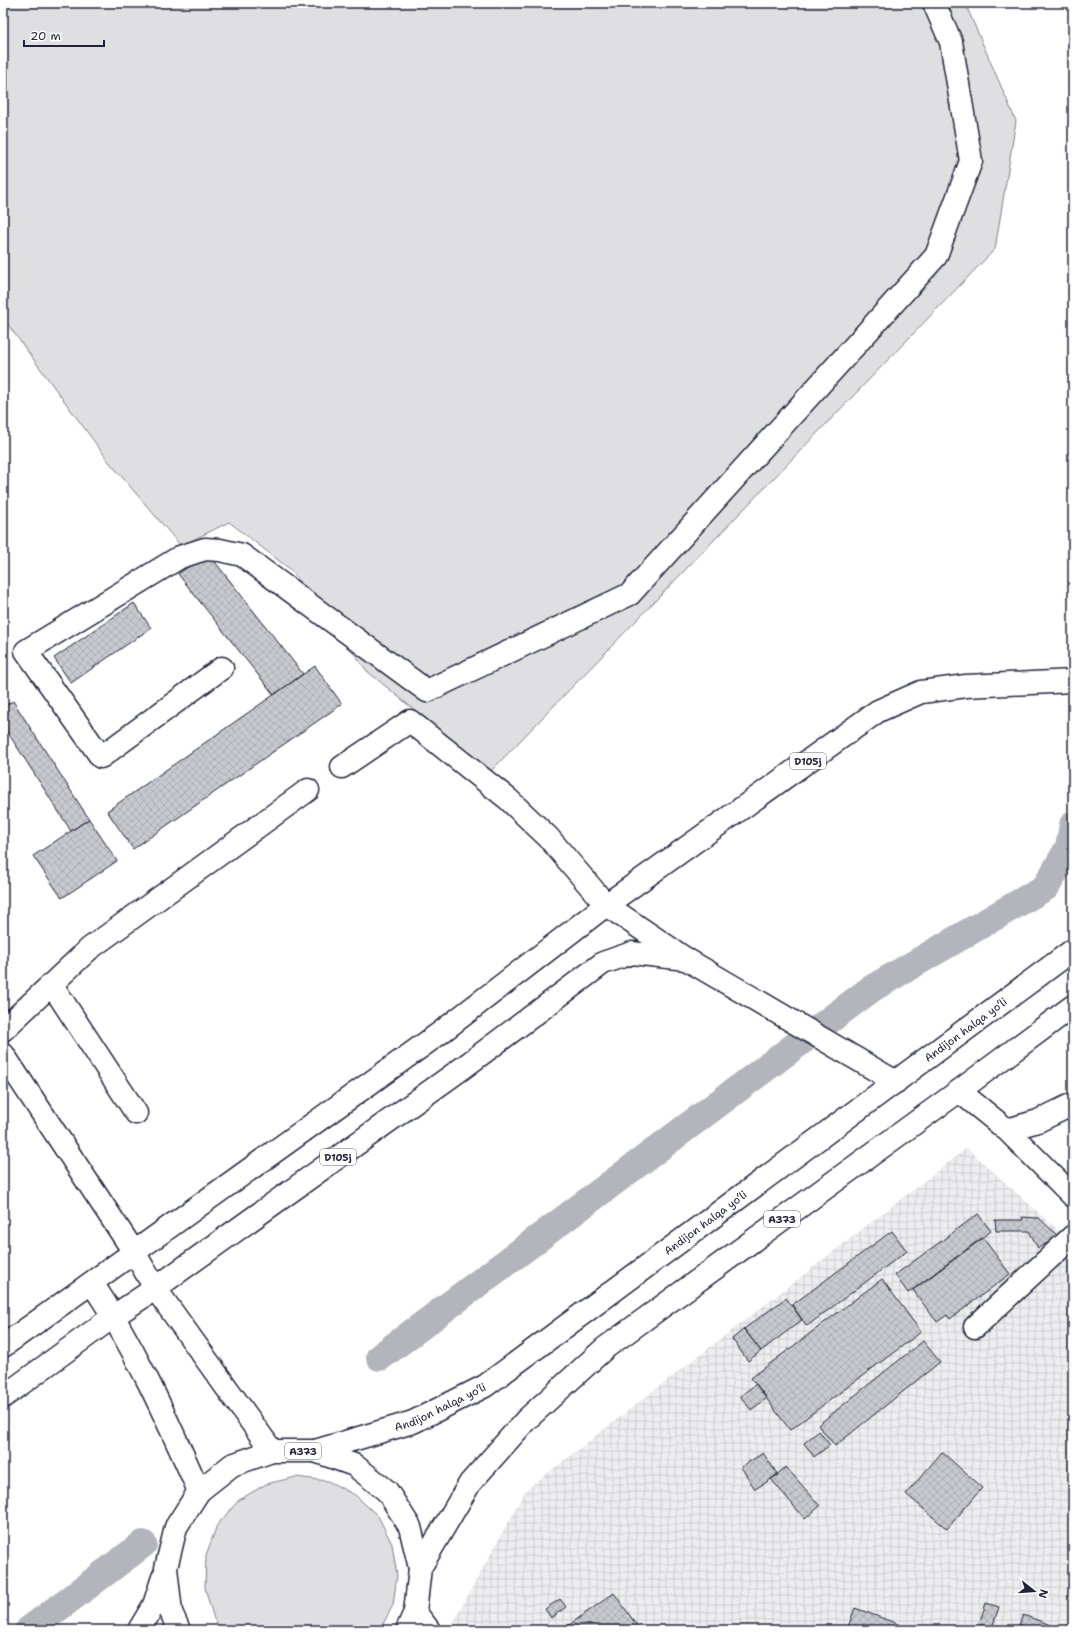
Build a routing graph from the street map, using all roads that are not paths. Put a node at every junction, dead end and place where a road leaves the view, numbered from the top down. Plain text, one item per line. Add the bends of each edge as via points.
1 (934, 3) edge
2 (222, 668) dead end
3 (1073, 680) edge
4 (342, 767) dead end
5 (308, 790) dead end
6 (606, 905) junction
7 (1073, 950) edge
8 (686, 959) junction
9 (52, 985) junction
10 (1073, 1006) edge
11 (3, 1030) edge
12 (3, 1054) edge
13 (896, 1082) junction
14 (959, 1091) junction
15 (1073, 1104) edge
16 (136, 1113) dead end
17 (1007, 1130) junction
18 (1073, 1196) edge
19 (1073, 1236) edge
20 (134, 1252) junction
21 (92, 1283) junction
22 (155, 1288) junction
23 (114, 1316) junction
24 (975, 1327) dead end
25 (3, 1346) edge
26 (3, 1397) edge
27 (272, 1451) junction
28 (315, 1451) junction
29 (198, 1491) junction
30 (166, 1568) junction
31 (420, 1568) junction
32 (411, 1621) edge
33 (139, 1630) edge
34 (179, 1630) edge
35 (429, 1630) edge

1 - 2 main road via 951,42 971,161 936,256 630,594 426,691 242,555 220,550 205,550 180,557 26,651 101,757
3 - 6 main road, D105j via 966,686 921,692 878,711
4 - 6 main road via 410,721 508,799 548,837
5 - 9 main road via 89,949
6 - 8 main road, D105j
6 - 20 main road, D105j via 440,1033
7 - 13 main road, Andijon halqa yo‘li / A373
8 - 13 main road, D105j
8 - 22 main road, D105j via 632,953 603,963 464,1067
9 - 11 main road
9 - 16 main road
10 - 14 main road, A373
12 - 20 main road
13 - 28 main road, Andijon halqa yo‘li / A373 via 485,1386 413,1422
14 - 17 main road
14 - 31 main road, A373 via 605,1348 526,1420 470,1483
15 - 17 main road via 1038,1121
17 - 18 main road
19 - 24 main road
20 - 21 main road, D105j
20 - 22 main road
21 - 23 main road
21 - 25 main road, D105j
22 - 23 main road, D105j
22 - 27 main road
23 - 26 main road, D105j
23 - 29 main road via 173,1433
27 - 28 main road, A373
27 - 29 main road, A373 via 232,1464
28 - 31 main road, A373 via 354,1465 387,1491 410,1527
29 - 30 main road, A373 via 176,1527
30 - 33 main road, A373 via 154,1605
30 - 34 main road, A373 via 171,1612
31 - 32 main road, A373
32 - 35 main road

